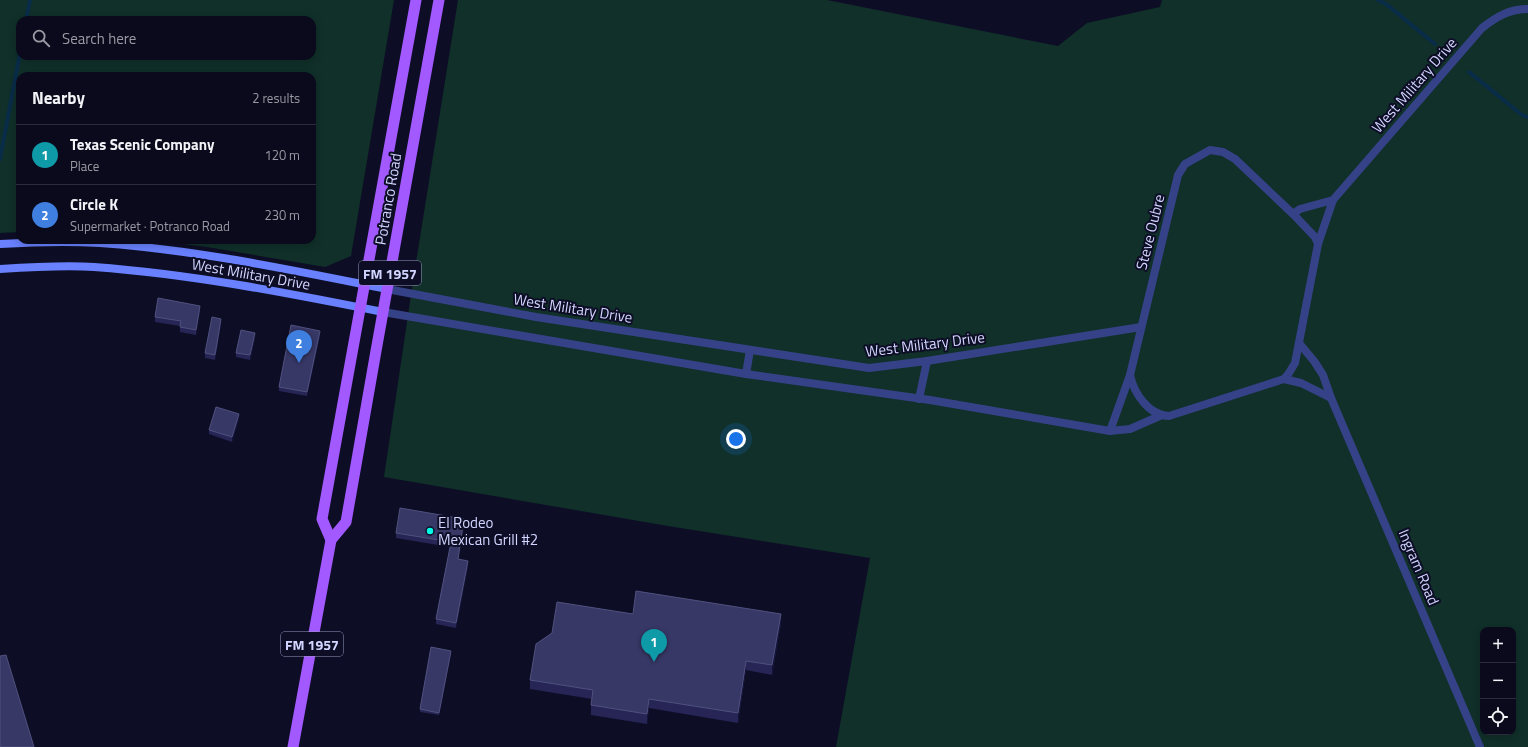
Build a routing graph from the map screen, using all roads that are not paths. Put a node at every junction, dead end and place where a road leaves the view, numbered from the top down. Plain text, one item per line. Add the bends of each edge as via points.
1 (416, 0) edge
2 (440, 0) edge
3 (1528, 9) edge
4 (1333, 200) junction
5 (1293, 214) junction
6 (16, 243) edge
7 (0, 244) edge
8 (109, 244) edge
9 (1318, 244) junction
10 (0, 268) edge
11 (365, 285) junction
12 (387, 289) junction
13 (361, 308) junction
14 (383, 312) junction
15 (1141, 327) junction
16 (1299, 343) junction
17 (750, 350) junction
18 (926, 361) junction
19 (746, 374) junction
20 (1130, 375) junction
21 (1284, 379) junction
22 (1331, 398) junction
23 (919, 399) junction
24 (1162, 415) junction
25 (1110, 430) junction
26 (331, 540) junction
27 (293, 747) edge
28 (1480, 747) edge

1 - 11 main road, Potranco Road / FM 1957
2 - 12 main road, Potranco Road / FM 1957
3 - 4 street, West Military Drive via 1514,10 1498,16 1482,28
4 - 5 street via 1300,209
4 - 9 street, West Military Drive
5 - 9 street, Steve Oubre via 1315,237
5 - 15 street, Steve Oubre via 1235,158 1223,152 1210,150 1185,164 1178,175
6 - 7 main road, West Military Drive
8 - 11 main road, West Military Drive via 195,253
9 - 16 street
10 - 13 main road, West Military Drive via 94,267 187,277
11 - 12 main road, West Military Drive
11 - 13 main road, Potranco Road / FM 1957
12 - 14 main road, Potranco Road / FM 1957
12 - 17 street, West Military Drive via 536,317
13 - 14 main road, West Military Drive
13 - 26 main road, Potranco Road / FM 1957 via 322,519
14 - 19 street, West Military Drive
14 - 26 main road, Potranco Road / FM 1957 via 346,522
15 - 18 street, West Military Drive
15 - 20 street, Steve Oubre
16 - 21 street via 1294,363
16 - 22 street, Ingram Road via 1323,375
17 - 18 street, West Military Drive via 869,368
17 - 19 street
18 - 23 street
19 - 23 street, West Military Drive
20 - 24 street via 1132,385 1140,398 1151,410
20 - 25 street, Steve Oubre
21 - 22 street via 1300,383
21 - 24 street via 1169,416
22 - 28 street, Ingram Road
23 - 25 street, West Military Drive
24 - 25 street, West Military Drive via 1130,429
26 - 27 main road, Potranco Road / FM 1957

